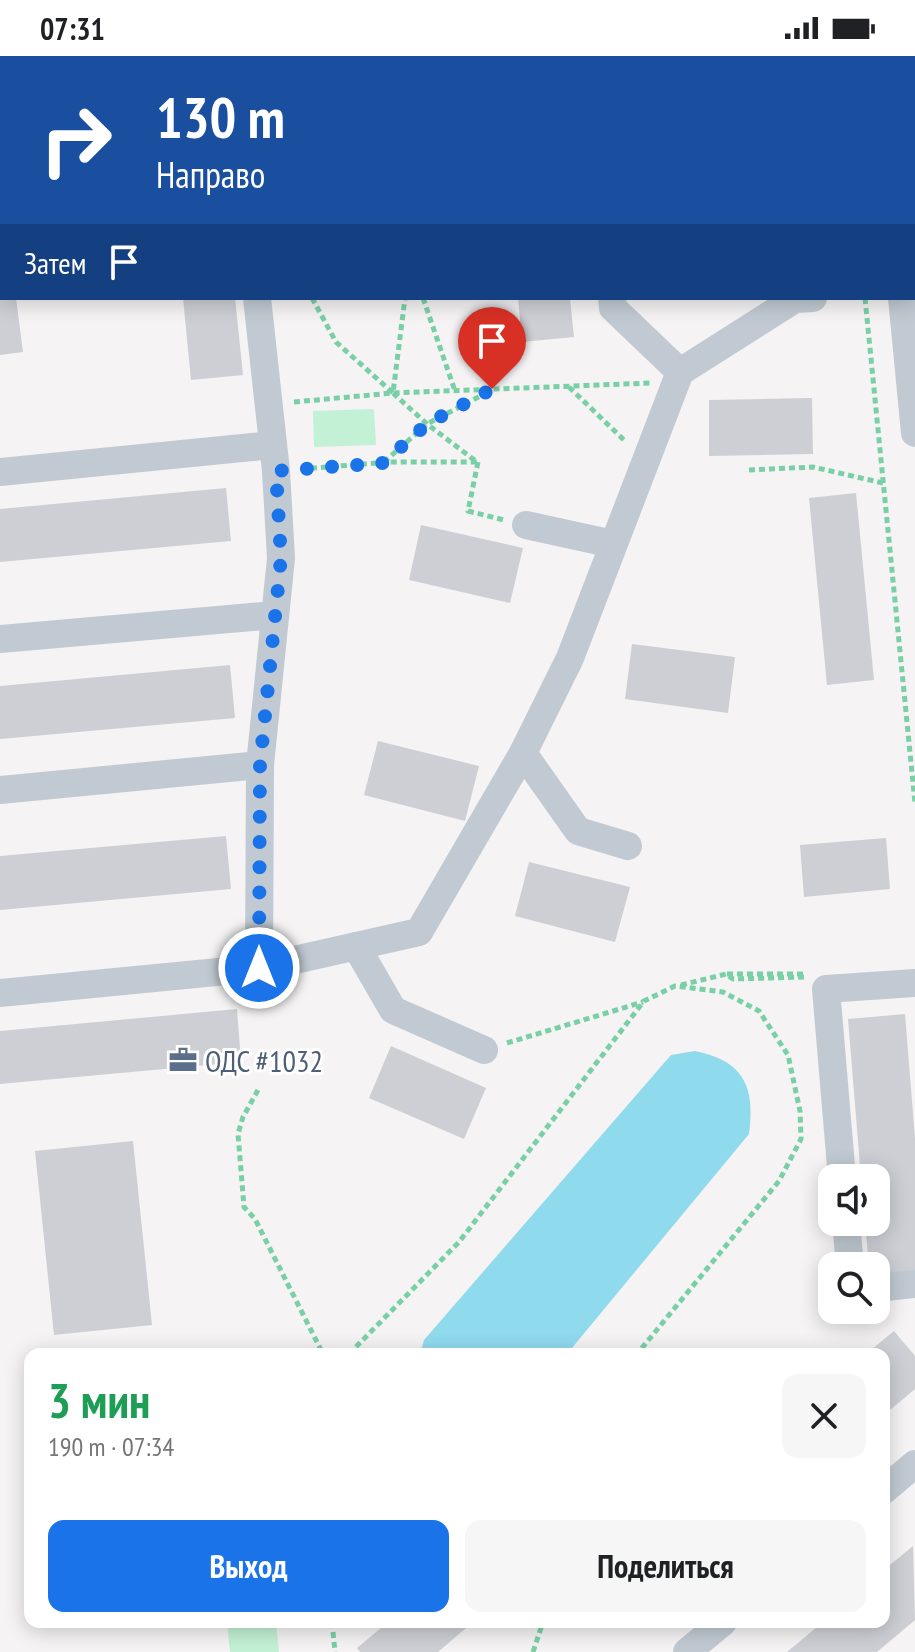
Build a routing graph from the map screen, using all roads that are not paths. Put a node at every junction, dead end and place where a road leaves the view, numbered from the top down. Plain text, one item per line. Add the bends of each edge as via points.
1 (257, 300) edge
2 (612, 300) edge
3 (794, 300) edge
4 (902, 300) edge
5 (678, 377) junction
6 (915, 433) edge
7 (274, 458) junction
8 (0, 472) edge
9 (526, 525) road end
10 (613, 544) junction
11 (275, 615) junction
12 (0, 639) edge
13 (523, 753) junction
14 (260, 765) junction
15 (0, 790) edge
16 (628, 846) dead end
17 (356, 946) junction
18 (259, 968) junction
19 (915, 983) edge
20 (0, 993) edge
21 (484, 1050) road end
22 (841, 1164) edge
23 (915, 1284) edge
24 (890, 1287) edge
25 (915, 1464) edge
26 (890, 1485) edge
27 (716, 1628) edge
28 (687, 1652) edge

1 - 7 street
2 - 5 street via 613,308
3 - 5 street
4 - 6 street
5 - 10 street
7 - 8 street
7 - 11 street via 281,558
9 - 10 street
10 - 13 street via 570,658
11 - 12 street
11 - 14 street
13 - 16 street via 578,831
13 - 17 street via 419,932
14 - 15 street
14 - 18 street
17 - 18 street
17 - 21 street via 393,1010
18 - 20 street
19 - 22 street via 826,989
23 - 24 street
25 - 26 street
27 - 28 street

